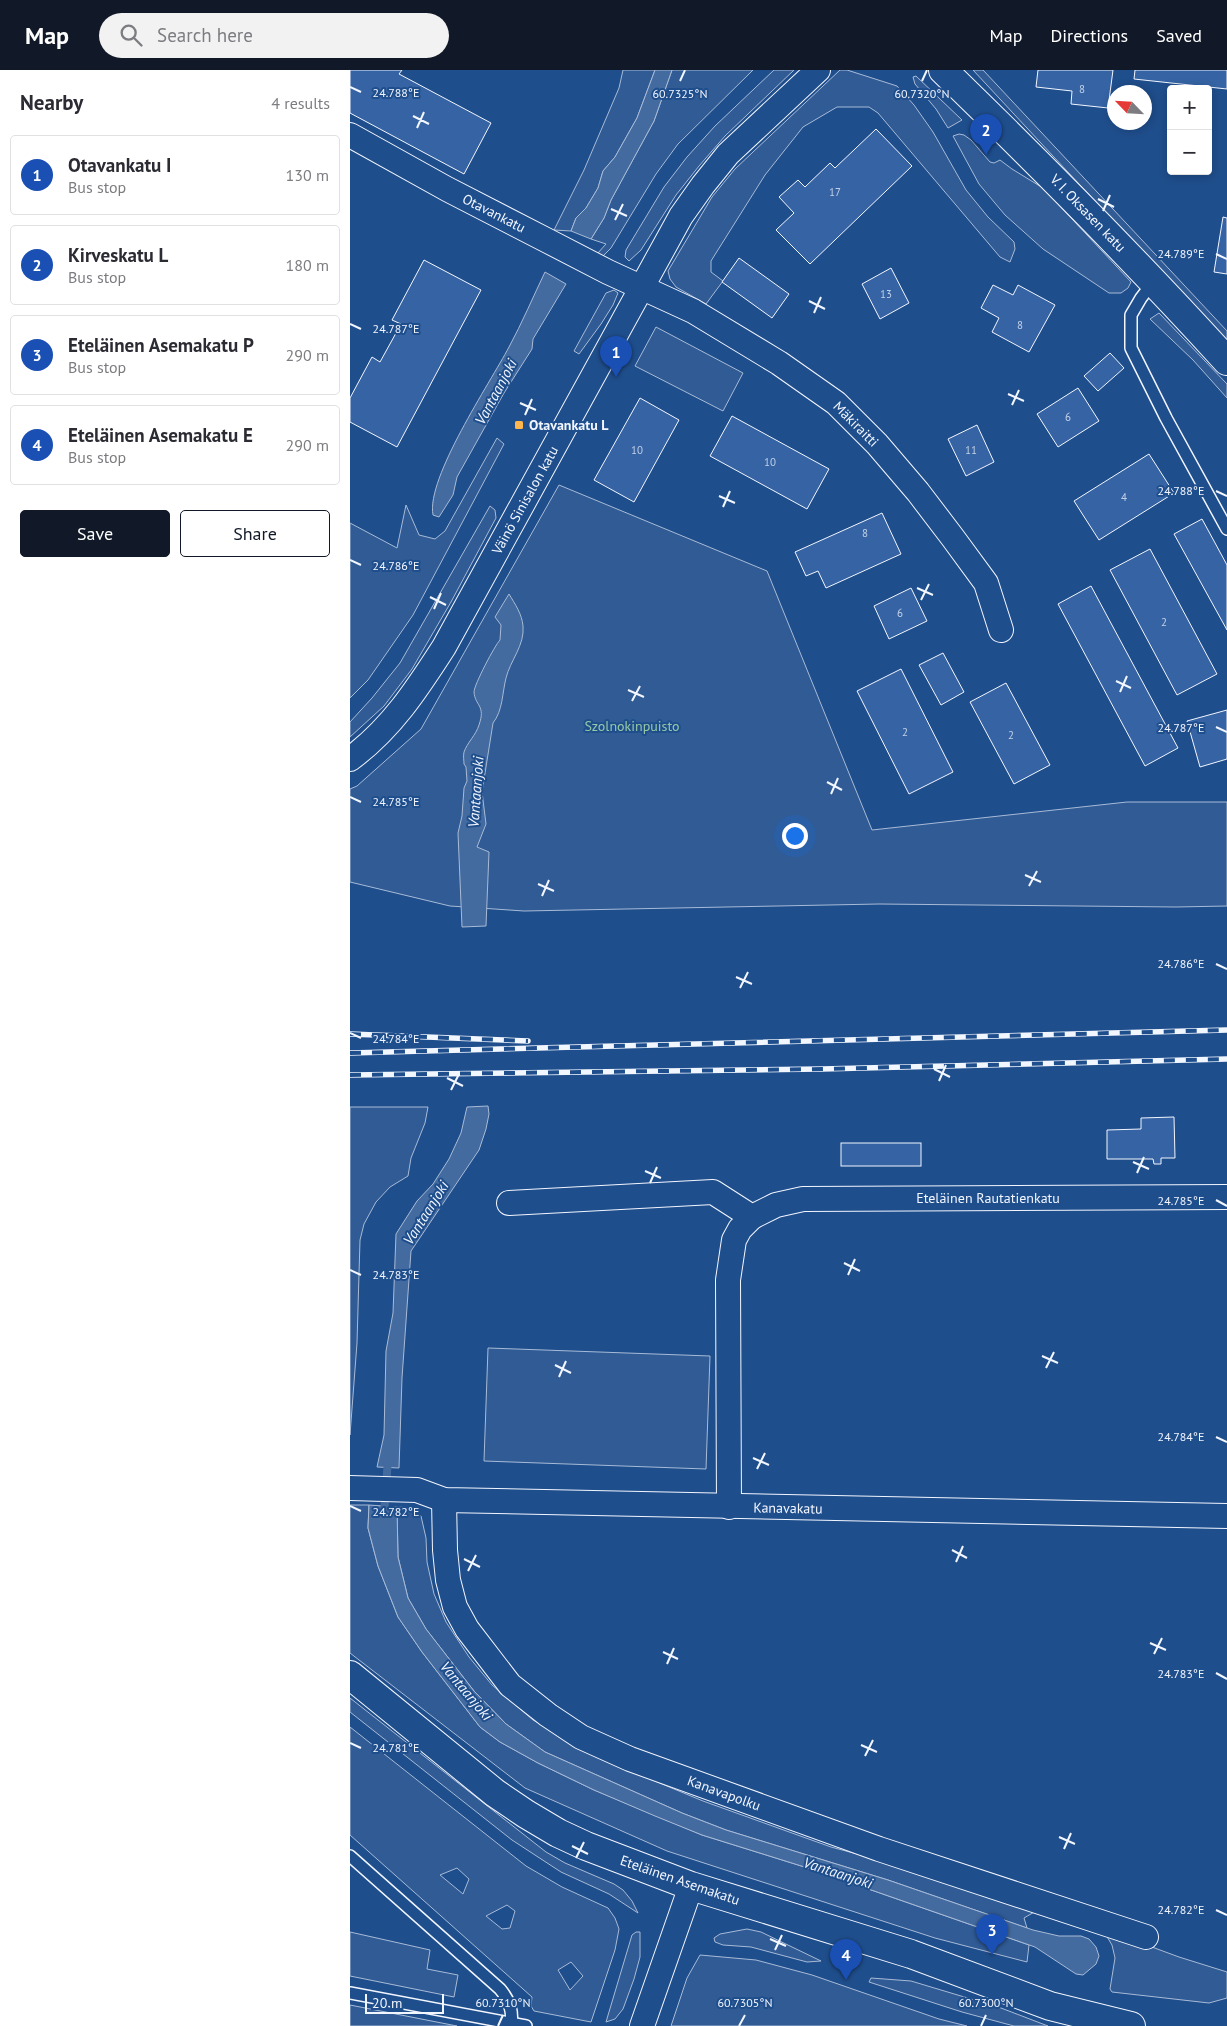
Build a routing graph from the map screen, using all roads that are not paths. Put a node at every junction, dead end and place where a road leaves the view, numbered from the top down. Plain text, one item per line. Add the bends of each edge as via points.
1 (818, 70) edge
2 (943, 70) edge
3 (350, 135) edge
4 (1154, 281) junction
5 (642, 286) junction
6 (1227, 362) edge
7 (1227, 529) edge
8 (1002, 630) dead end
9 (350, 759) edge
10 (1227, 1197) edge
11 (509, 1203) dead end
12 (752, 1217) junction
13 (355, 1488) edge
14 (444, 1500) junction
15 (729, 1507) junction
16 (1227, 1516) edge
17 (350, 1675) edge
18 (350, 1856) edge
19 (691, 1886) junction
20 (1146, 1937) dead end
21 (350, 1993) edge
22 (1050, 2006) junction
23 (512, 2025) edge
24 (526, 2026) edge
25 (642, 2026) edge
26 (1086, 2026) edge
27 (1131, 2026) edge

1 - 5 street, Väinö Sinisalon katu via 728,154 681,216
2 - 4 street, V. I. Oksasen katu via 1050,173
3 - 5 street, Otavankatu via 540,237
4 - 6 street, V. I. Oksasen katu
4 - 7 lane via 1131,315 1131,348
5 - 8 street, Mäkiraitti via 693,311 780,363 836,403 877,444 959,545 986,583
5 - 9 street, Väinö Sinisalon katu via 444,647 401,711 367,747
10 - 12 street, Eteläinen Rautatienkatu via 804,1199 776,1205
11 - 12 street via 713,1192
12 - 15 street, Eteläinen Rautatienkatu via 734,1240 728,1280
13 - 14 street, Kanavakatu via 417,1490
14 - 15 street, Kanavakatu
14 - 20 street, Kanavapolku via 448,1580 455,1607 467,1629 510,1684 581,1737 630,1759 879,1849
15 - 16 street, Kanavakatu
17 - 19 street, Eteläinen Asemakatu via 495,1793 526,1814 586,1846
18 - 23 lane via 500,1989 508,1999
19 - 22 street, Eteläinen Asemakatu via 911,1954
19 - 25 street
21 - 23 lane
22 - 26 street, Eteläinen Asemakatu
22 - 27 street, Eteläinen Asemakatu
23 - 24 lane

